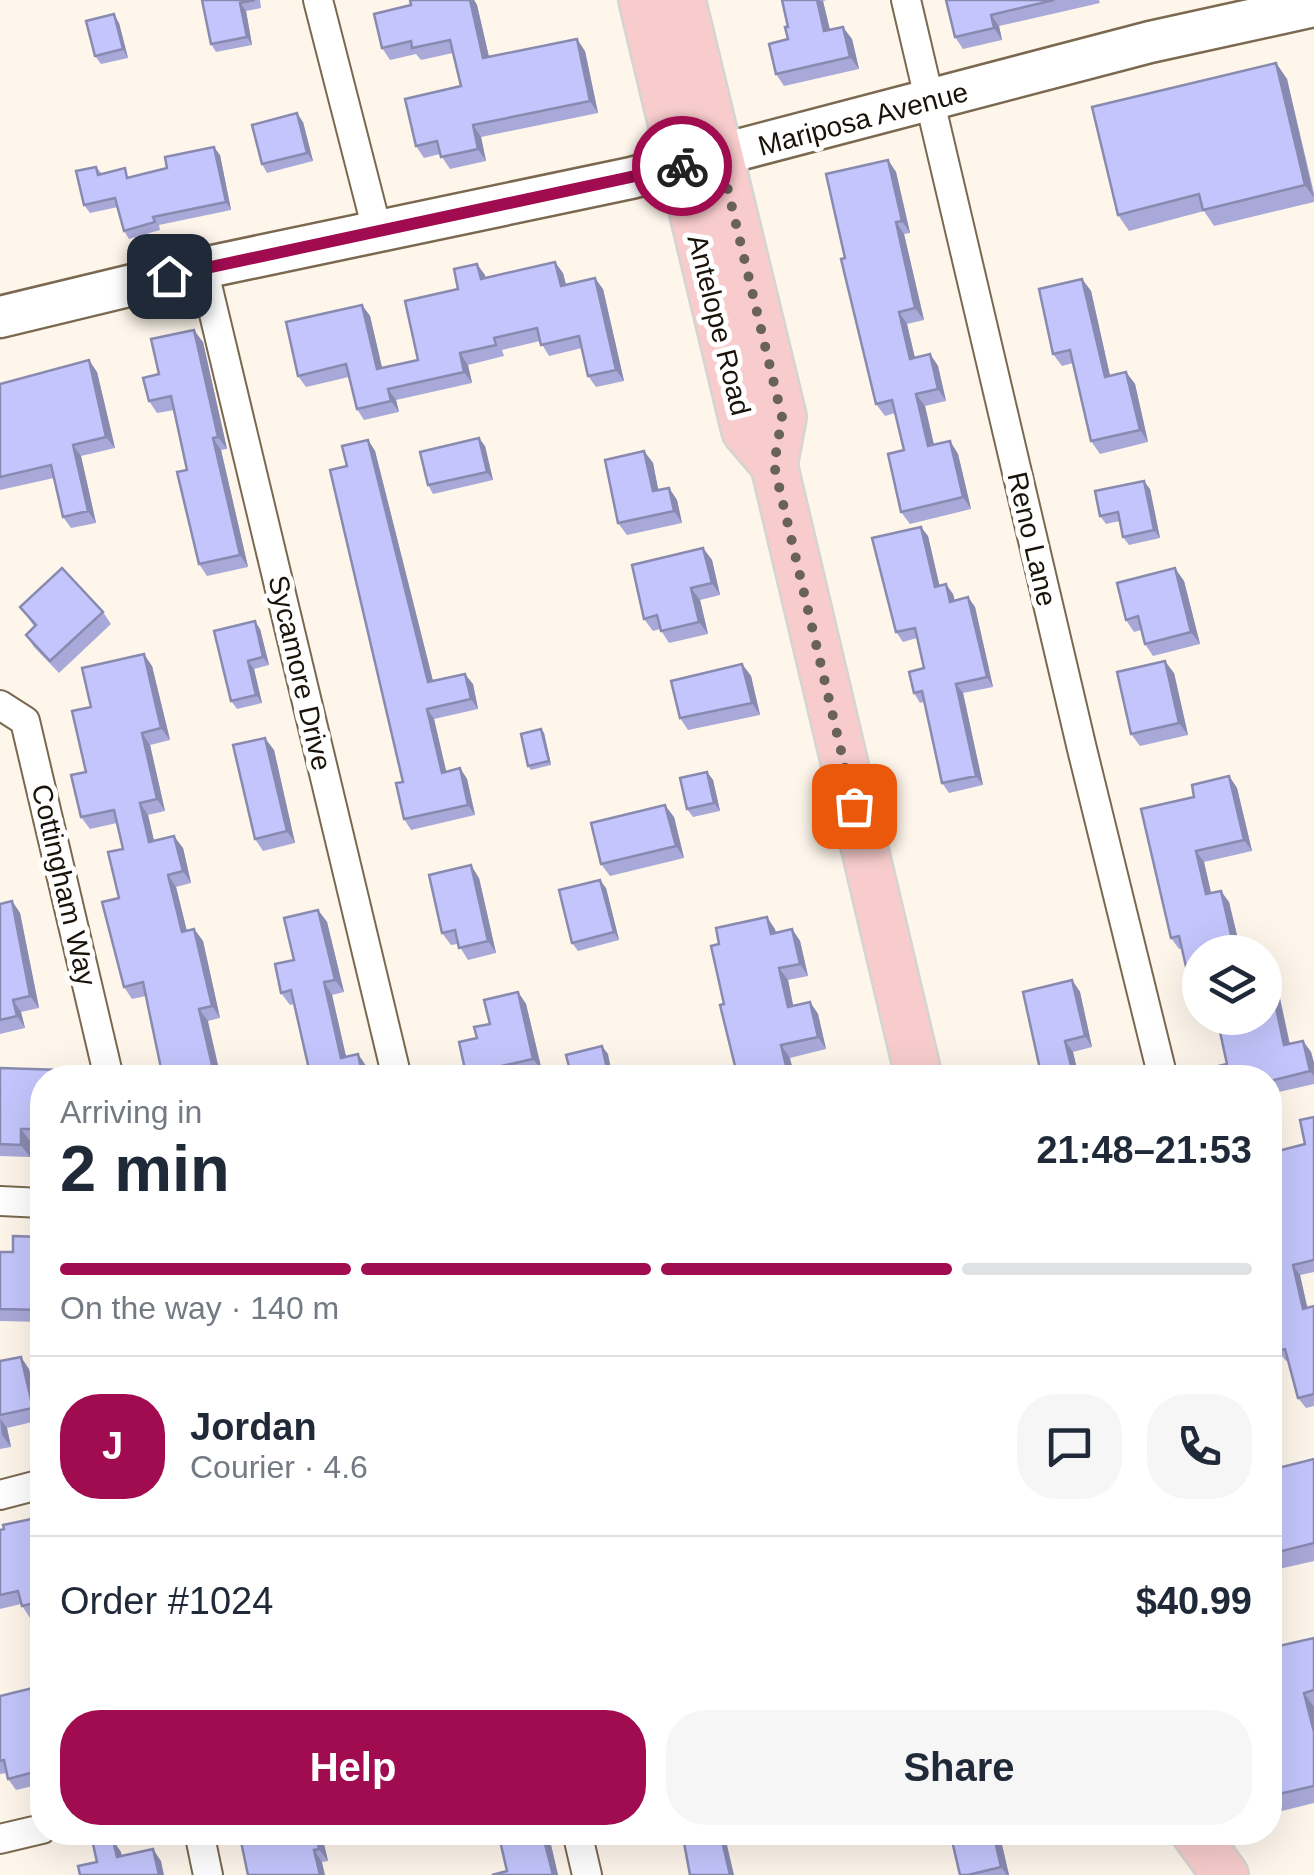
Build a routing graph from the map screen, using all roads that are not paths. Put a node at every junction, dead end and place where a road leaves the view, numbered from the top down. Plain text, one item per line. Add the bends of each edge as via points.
1 (318, 0) edge
2 (642, 0) edge
3 (682, 0) edge
4 (906, 0) edge
5 (1314, 6) edge
6 (930, 101) junction
7 (701, 161) junction
8 (377, 230) junction
9 (203, 268) junction
10 (0, 317) edge
11 (0, 705) edge
12 (106, 1065) edge
13 (393, 1065) edge
14 (916, 1065) edge
15 (1160, 1065) edge
16 (0, 1201) edge
17 (30, 1202) edge
18 (30, 1487) edge
19 (0, 1495) edge
20 (30, 1832) edge
21 (0, 1839) edge
22 (202, 1845) edge
23 (580, 1845) edge
24 (1203, 1845) edge
25 (208, 1875) edge
26 (587, 1875) edge
27 (1224, 1875) edge

1 - 8 street
2 - 7 main road, Antelope Road
3 - 7 main road, Antelope Road
4 - 6 street, Reno Lane
5 - 6 street, Mariposa Avenue
6 - 7 street, Mariposa Avenue
6 - 15 street, Reno Lane
7 - 8 street, Mariposa Avenue
7 - 14 main road, Antelope Road via 745,431 774,465
8 - 9 street, Mariposa Avenue
9 - 10 street, Mariposa Avenue
9 - 13 street, Sycamore Drive
11 - 12 street, Cottingham Way via 25,722
16 - 17 street
18 - 19 street
20 - 21 street
22 - 25 street
23 - 26 street
24 - 27 main road

